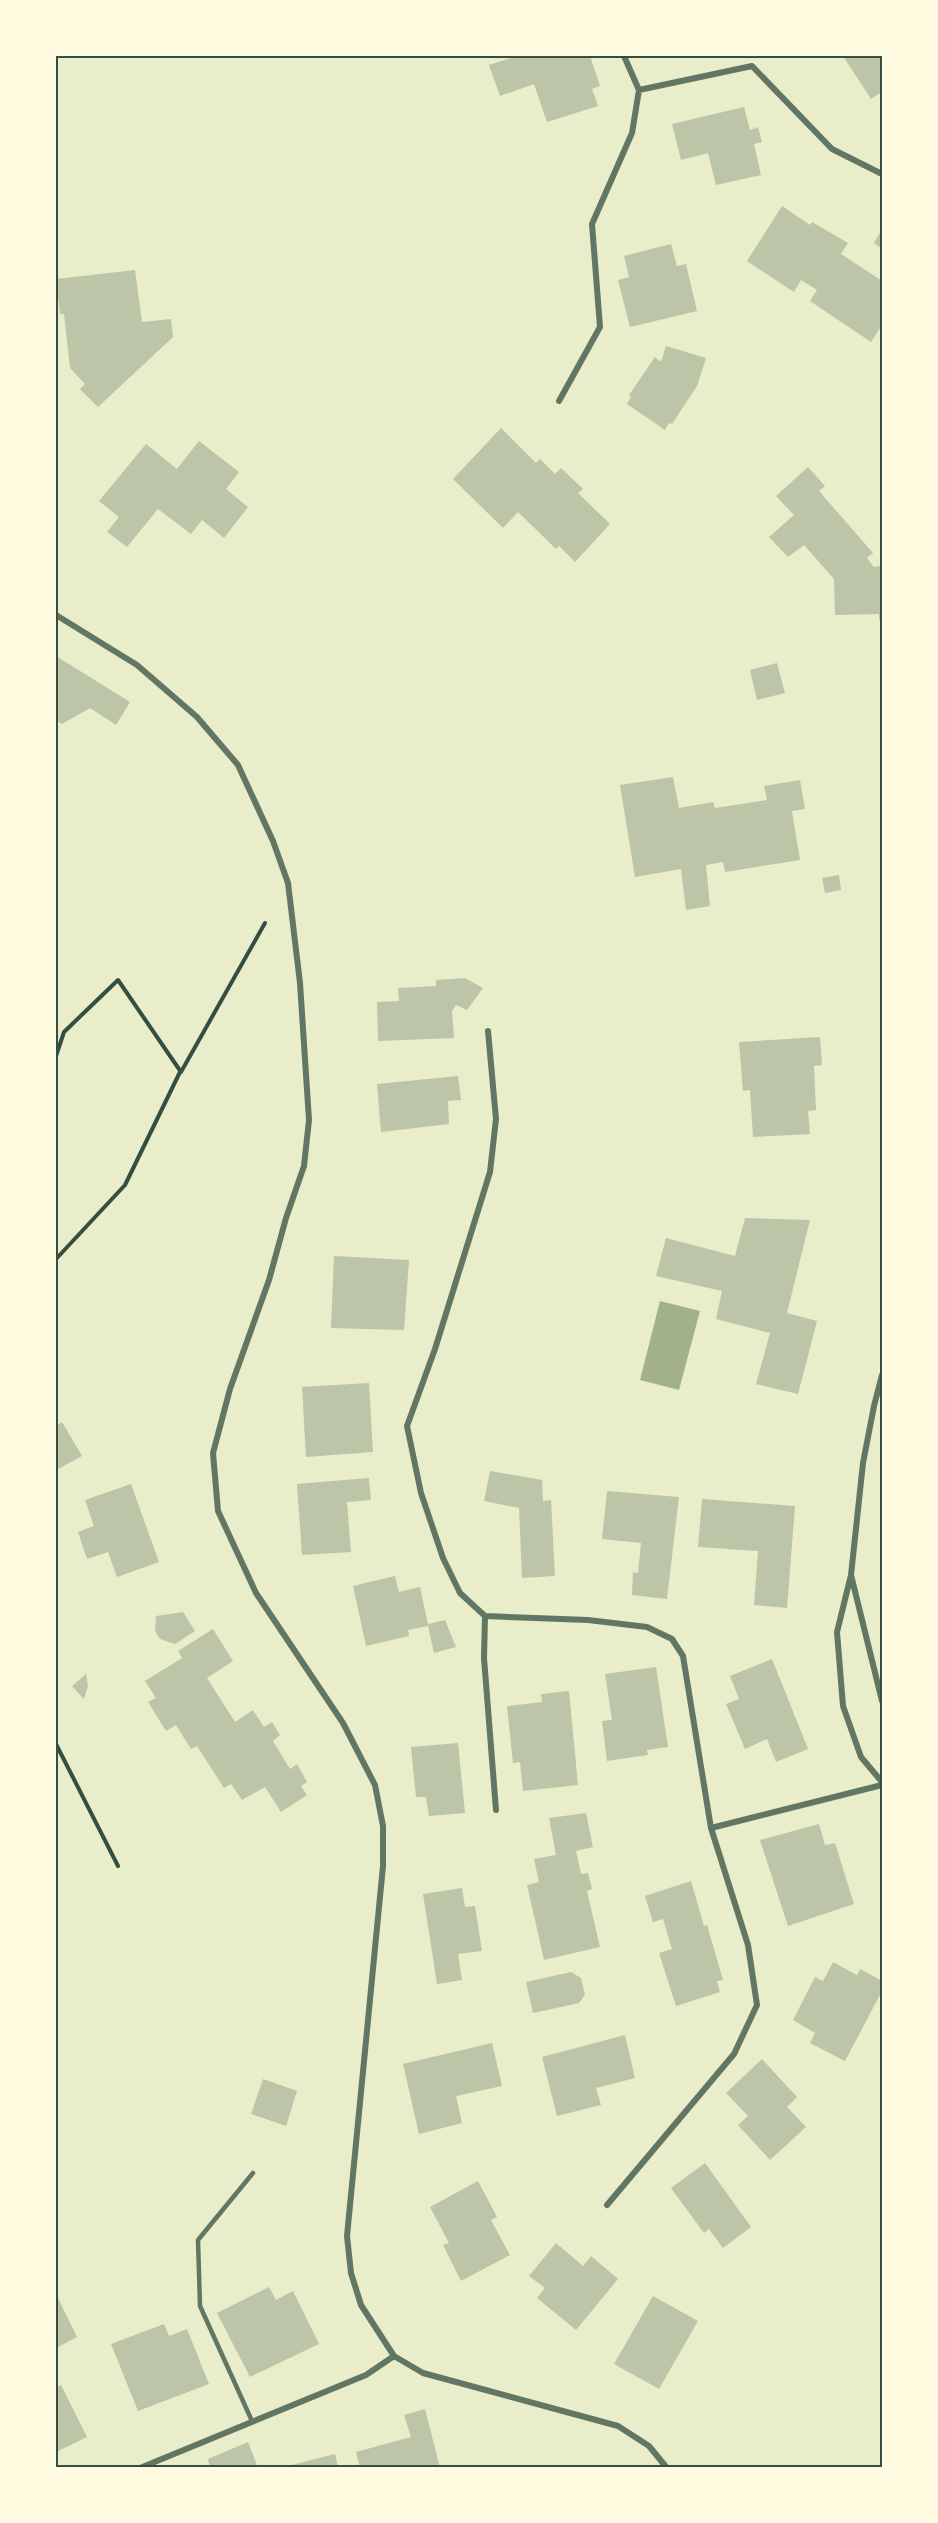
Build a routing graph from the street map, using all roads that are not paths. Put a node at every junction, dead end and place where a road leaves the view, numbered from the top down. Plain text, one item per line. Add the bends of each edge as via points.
1 (624, 56) edge
2 (639, 90) junction
3 (882, 174) edge
4 (559, 401) dead end
5 (56, 615) edge
6 (488, 1030) dead end
7 (882, 1375) edge
8 (851, 1575) junction
9 (485, 1616) junction
10 (882, 1701) edge
11 (882, 1780) edge
12 (496, 1810) dead end
13 (711, 1828) junction
14 (253, 2173) dead end
15 (607, 2205) dead end
16 (394, 2356) junction
17 (252, 2421) junction
18 (140, 2468) edge
19 (667, 2468) edge

1 - 2 street
2 - 3 street via 753,66 832,149
2 - 4 street via 632,133 592,224 600,327
5 - 16 street via 137,665 197,717 238,765 288,883 300,983 309,1120 304,1166 230,1389 213,1453 218,1511 256,1593 343,1723 375,1785 383,1826 383,1866 347,2236 351,2273 362,2305
6 - 9 street via 496,1119 490,1172 407,1426 421,1493 443,1558 460,1593
7 - 8 street via 863,1463
8 - 10 street
8 - 11 street via 837,1632 843,1706 861,1757
9 - 12 street via 484,1658
9 - 13 street via 647,1627 672,1639 683,1656 689,1681
11 - 13 street
13 - 15 street via 748,1945 757,2005 734,2054
14 - 17 lane via 198,2240 200,2306
16 - 17 street via 366,2375
16 - 19 street via 423,2373 618,2426 649,2446
17 - 18 street

